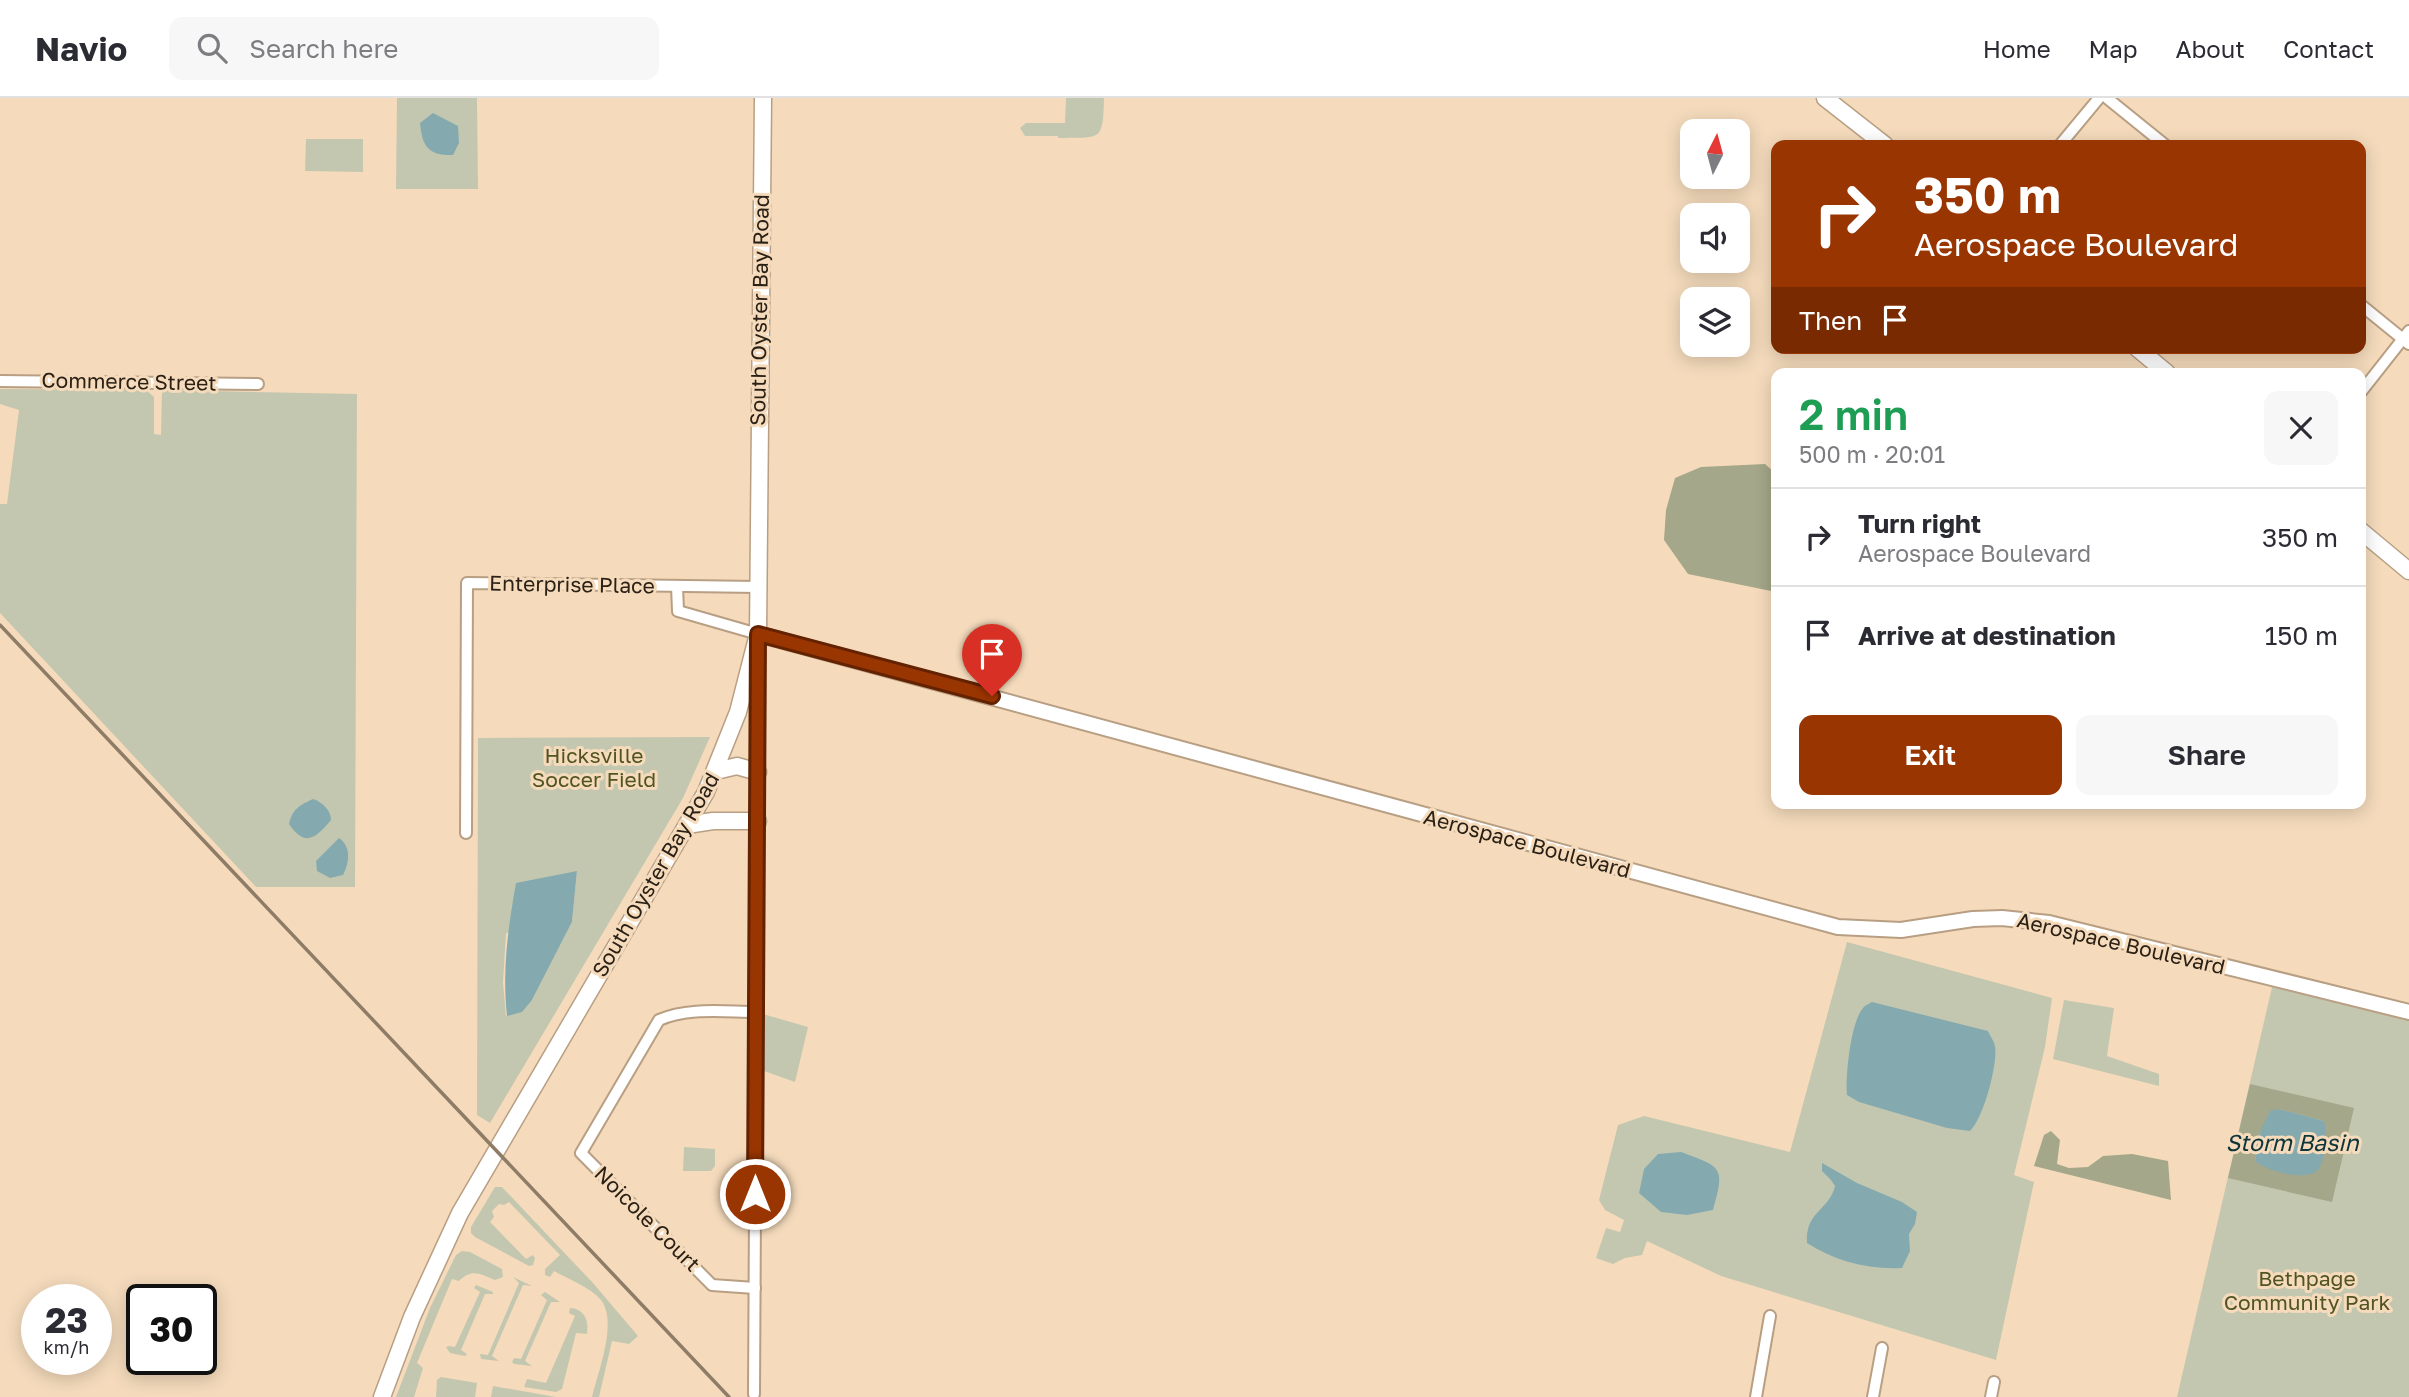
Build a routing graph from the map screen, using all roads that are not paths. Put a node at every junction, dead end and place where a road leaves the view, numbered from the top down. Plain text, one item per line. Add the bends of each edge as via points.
1 (762, 98) edge
2 (1825, 98) edge
3 (2099, 98) edge
4 (2108, 98) edge
5 (1879, 140) edge
6 (2064, 140) edge
7 (2159, 140) edge
8 (2366, 308) edge
9 (2407, 338) edge
10 (2144, 354) edge
11 (2161, 368) edge
12 (0, 381) edge
13 (258, 384) dead end
14 (2366, 386) edge
15 (2366, 535) edge
16 (2409, 571) edge
17 (677, 586) junction
18 (758, 587) junction
19 (758, 634) junction
20 (716, 771) junction
21 (758, 772) junction
22 (758, 821) junction
23 (687, 825) junction
24 (466, 834) dead end
25 (756, 1012) junction
26 (2409, 1012) edge
27 (755, 1288) junction
28 (1770, 1316) dead end
29 (1882, 1348) dead end
30 (1994, 1382) dead end
31 (754, 1394) dead end
32 (382, 1397) edge
33 (1756, 1397) edge
34 (1873, 1397) edge
35 (1992, 1397) edge

1 - 18 main road, South Oyster Bay Road
2 - 5 main road
3 - 6 street
4 - 7 street
8 - 9 street
9 - 14 street
10 - 11 main road
12 - 13 street, Commerce Street
15 - 16 main road
17 - 18 street, Enterprise Place
17 - 19 street, Aerospace Boulevard via 678,611
17 - 24 street, Enterprise Place via 467,583
18 - 19 main road, South Oyster Bay Road
19 - 20 main road, South Oyster Bay Road via 738,712
19 - 21 street
19 - 26 street, Aerospace Boulevard via 1838,927 1901,930 2002,918 2049,923
20 - 21 main road via 737,766
20 - 23 main road, South Oyster Bay Road
21 - 22 street
22 - 23 main road
22 - 25 street
23 - 32 main road, South Oyster Bay Road via 460,1213 412,1317
25 - 27 street
25 - 27 street, Noicole Court via 672,1014 659,1020 581,1153 712,1284
27 - 31 street
28 - 33 street
29 - 34 street
30 - 35 street

